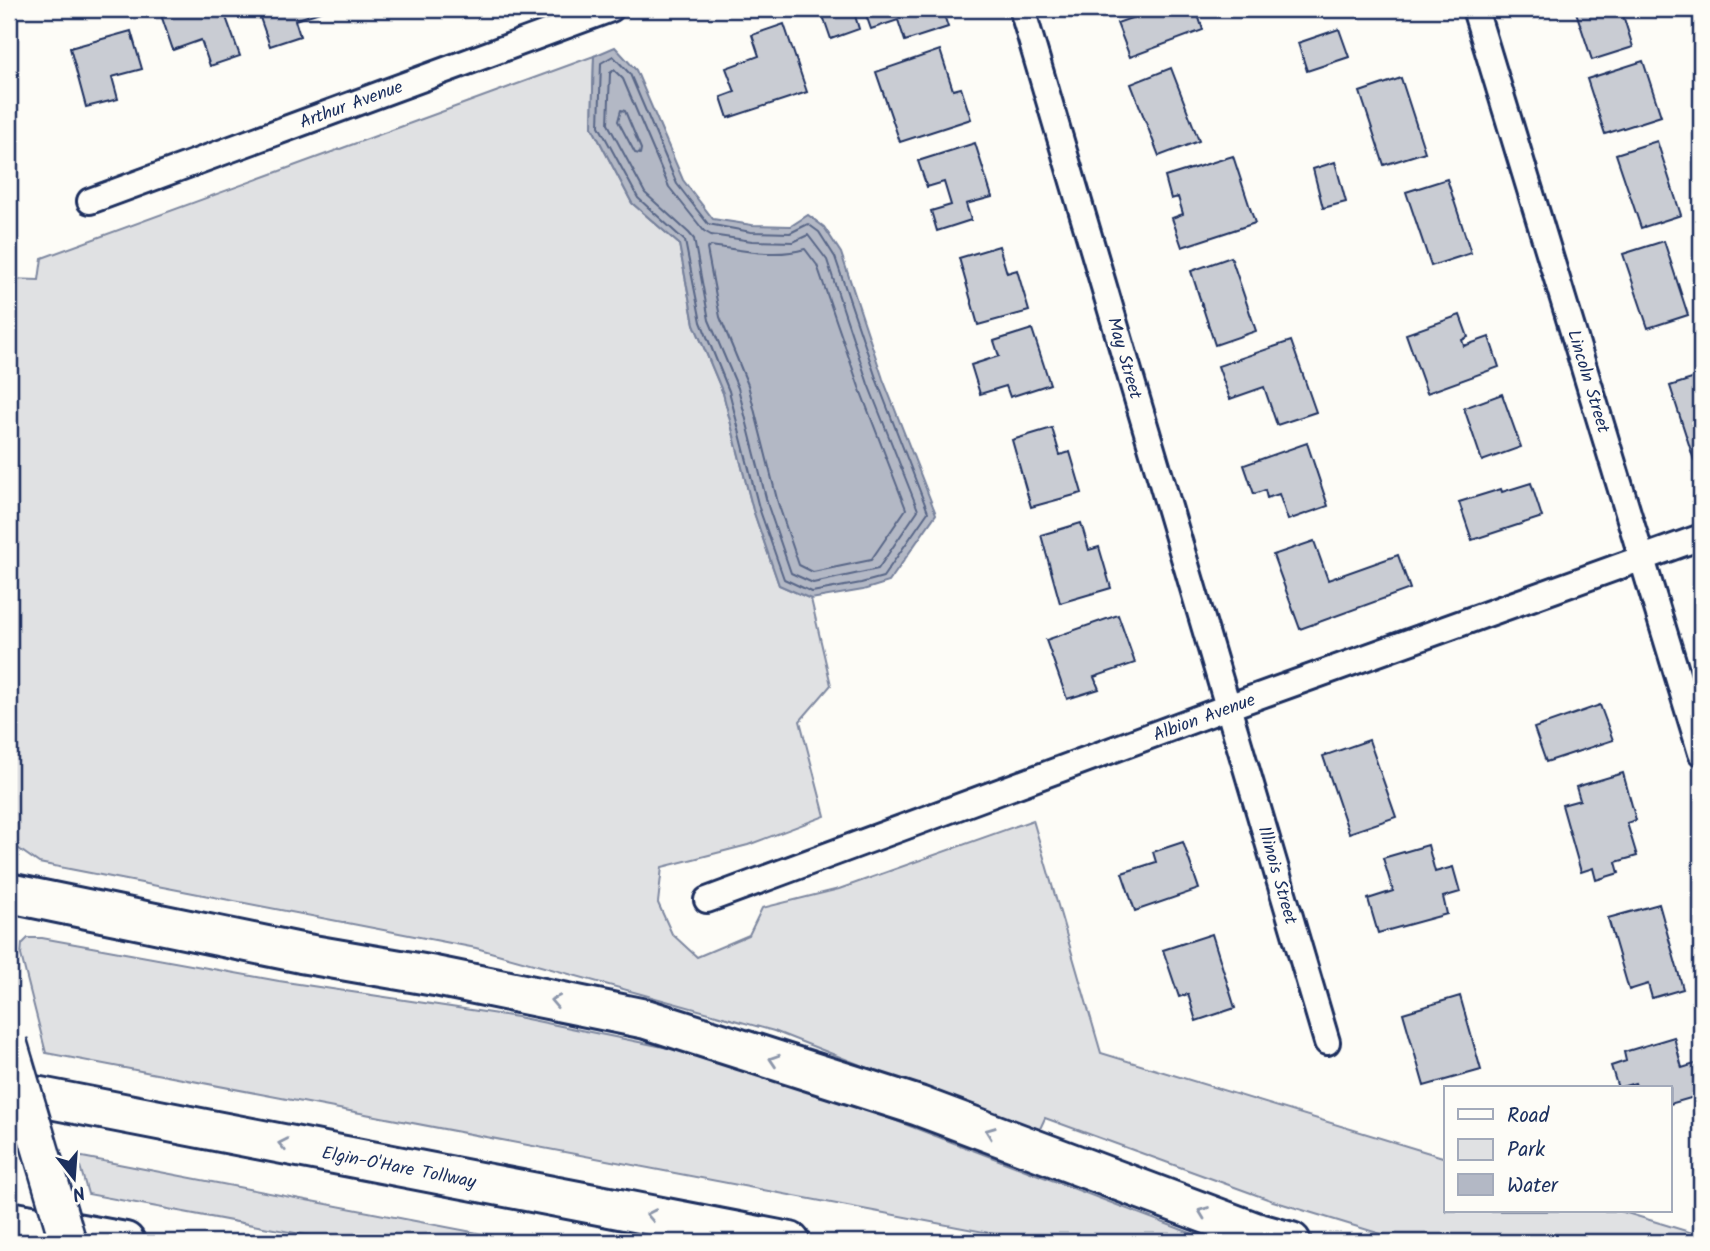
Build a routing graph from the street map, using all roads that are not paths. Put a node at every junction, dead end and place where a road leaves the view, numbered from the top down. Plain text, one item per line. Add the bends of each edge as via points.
1 (611, 9) edge
2 (1022, 9) edge
3 (1475, 9) edge
4 (565, 17) edge
5 (90, 201) dead end
6 (1701, 537) edge
7 (1643, 558) junction
8 (1228, 708) junction
9 (1701, 753) edge
10 (9, 893) edge
11 (707, 900) dead end
12 (1327, 1042) dead end
13 (9, 1044) edge
14 (9, 1091) edge
15 (9, 1221) edge
16 (68, 1242) edge
17 (125, 1242) edge
18 (790, 1242) edge
19 (1291, 1242) edge

1 - 4 street, Arthur Avenue
2 - 8 street, May Street
3 - 7 street, Lincoln Street
4 - 5 street, Arthur Avenue
6 - 7 street, Albion Avenue
7 - 8 street, Albion Avenue
7 - 9 street, Lincoln Street
8 - 11 street, Albion Avenue
8 - 12 street, Illinois Street
19 -> 10 highway via 919,1106 646,1019
13 - 16 main road, bridge
18 -> 14 highway, Elgin-O'Hare Tollway
15 - 17 highway

